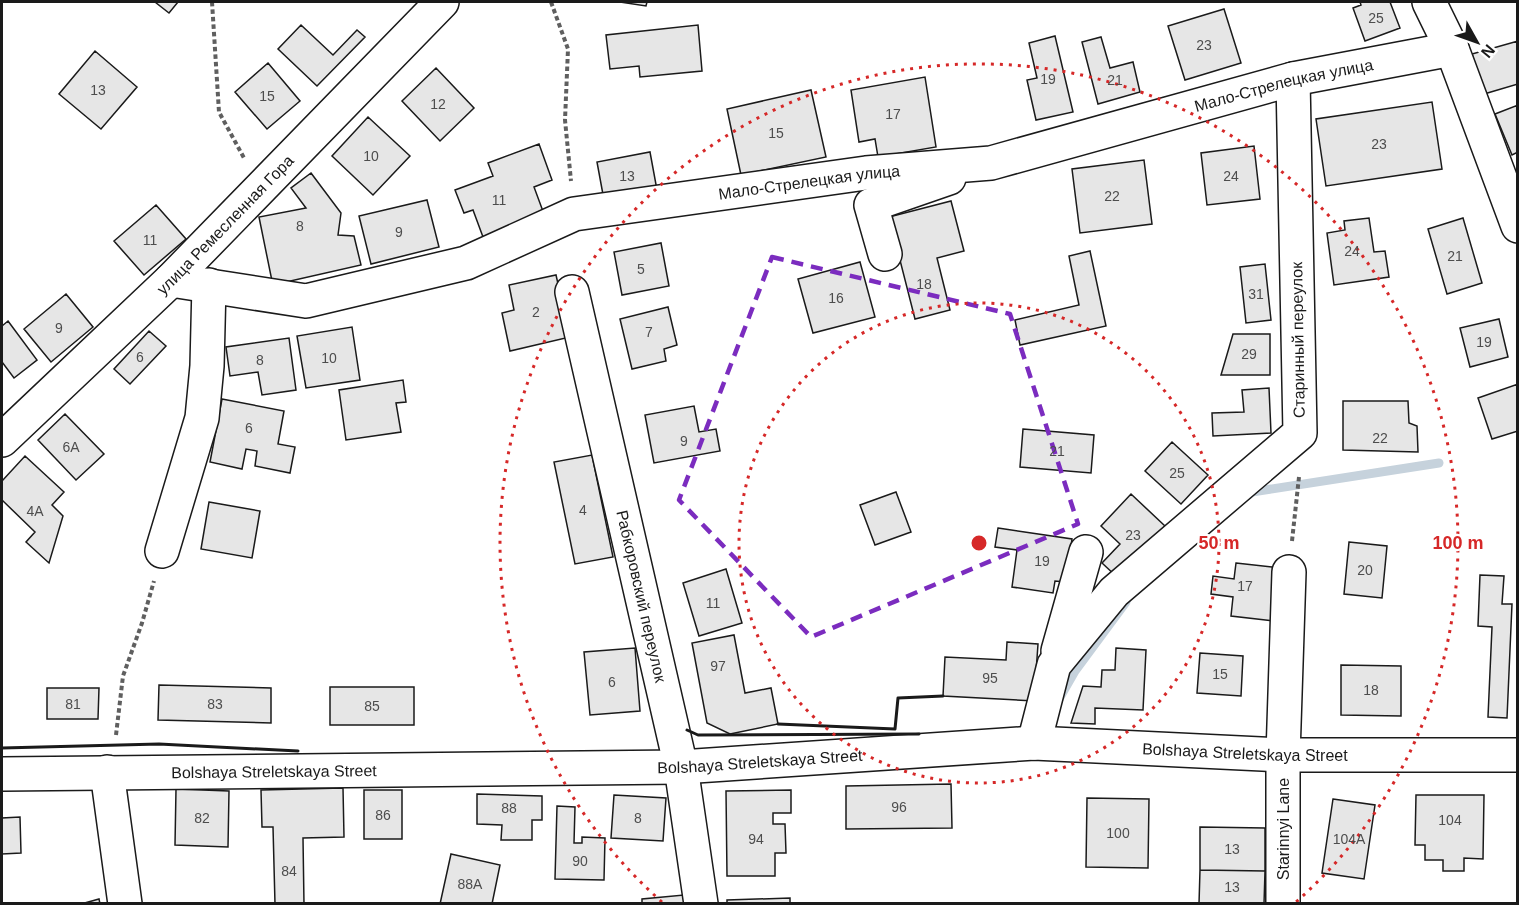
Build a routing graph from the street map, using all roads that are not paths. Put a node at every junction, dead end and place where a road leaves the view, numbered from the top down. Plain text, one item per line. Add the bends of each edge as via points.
1 (442, 2) edge
2 (1429, 2) edge
3 (1452, 49) junction
4 (1293, 79) junction
5 (990, 163) junction
6 (1518, 226) edge
7 (885, 254) dead end
8 (171, 280) junction
9 (209, 285) junction
10 (572, 292) dead end
11 (2, 440) edge
12 (162, 551) road end
13 (1086, 552) dead end
14 (1289, 572) road end
15 (1054, 665) junction
16 (1034, 743) junction
17 (1283, 755) junction
18 (1518, 755) edge
19 (681, 767) junction
20 (107, 772) junction
21 (2, 774) edge
22 (125, 903) edge
23 (701, 903) edge
24 (1283, 903) edge

1 - 8 street, улица Ремесленная Гора
2 - 3 street
3 - 4 street, Мало-Стрелецкая улица
3 - 6 street
4 - 5 street, Мало-Стрелецкая улица
4 - 15 street, Старинный переулок via 1300,433 1114,592
5 - 7 street via 871,205
5 - 9 street, Мало-Стрелецкая улица via 866,172 574,214 466,263 306,301
8 - 9 street, Мало-Стрелецкая улица
8 - 11 street, улица Ремесленная Гора
9 - 12 street via 202,418
10 - 19 street, Рабкоровский переулок
13 - 15 street
14 - 17 street
15 - 16 street, Старинный переулок
16 - 17 street, Bolshaya Streletskaya Street
16 - 19 street, Bolshaya Streletskaya Street
17 - 18 street, Bolshaya Streletskaya Street
17 - 24 street, Starinnyi Lane
19 - 20 street, Bolshaya Streletskaya Street
19 - 23 street, Рабкоровский переулок
20 - 21 street, Bolshaya Streletskaya Street
20 - 22 street

